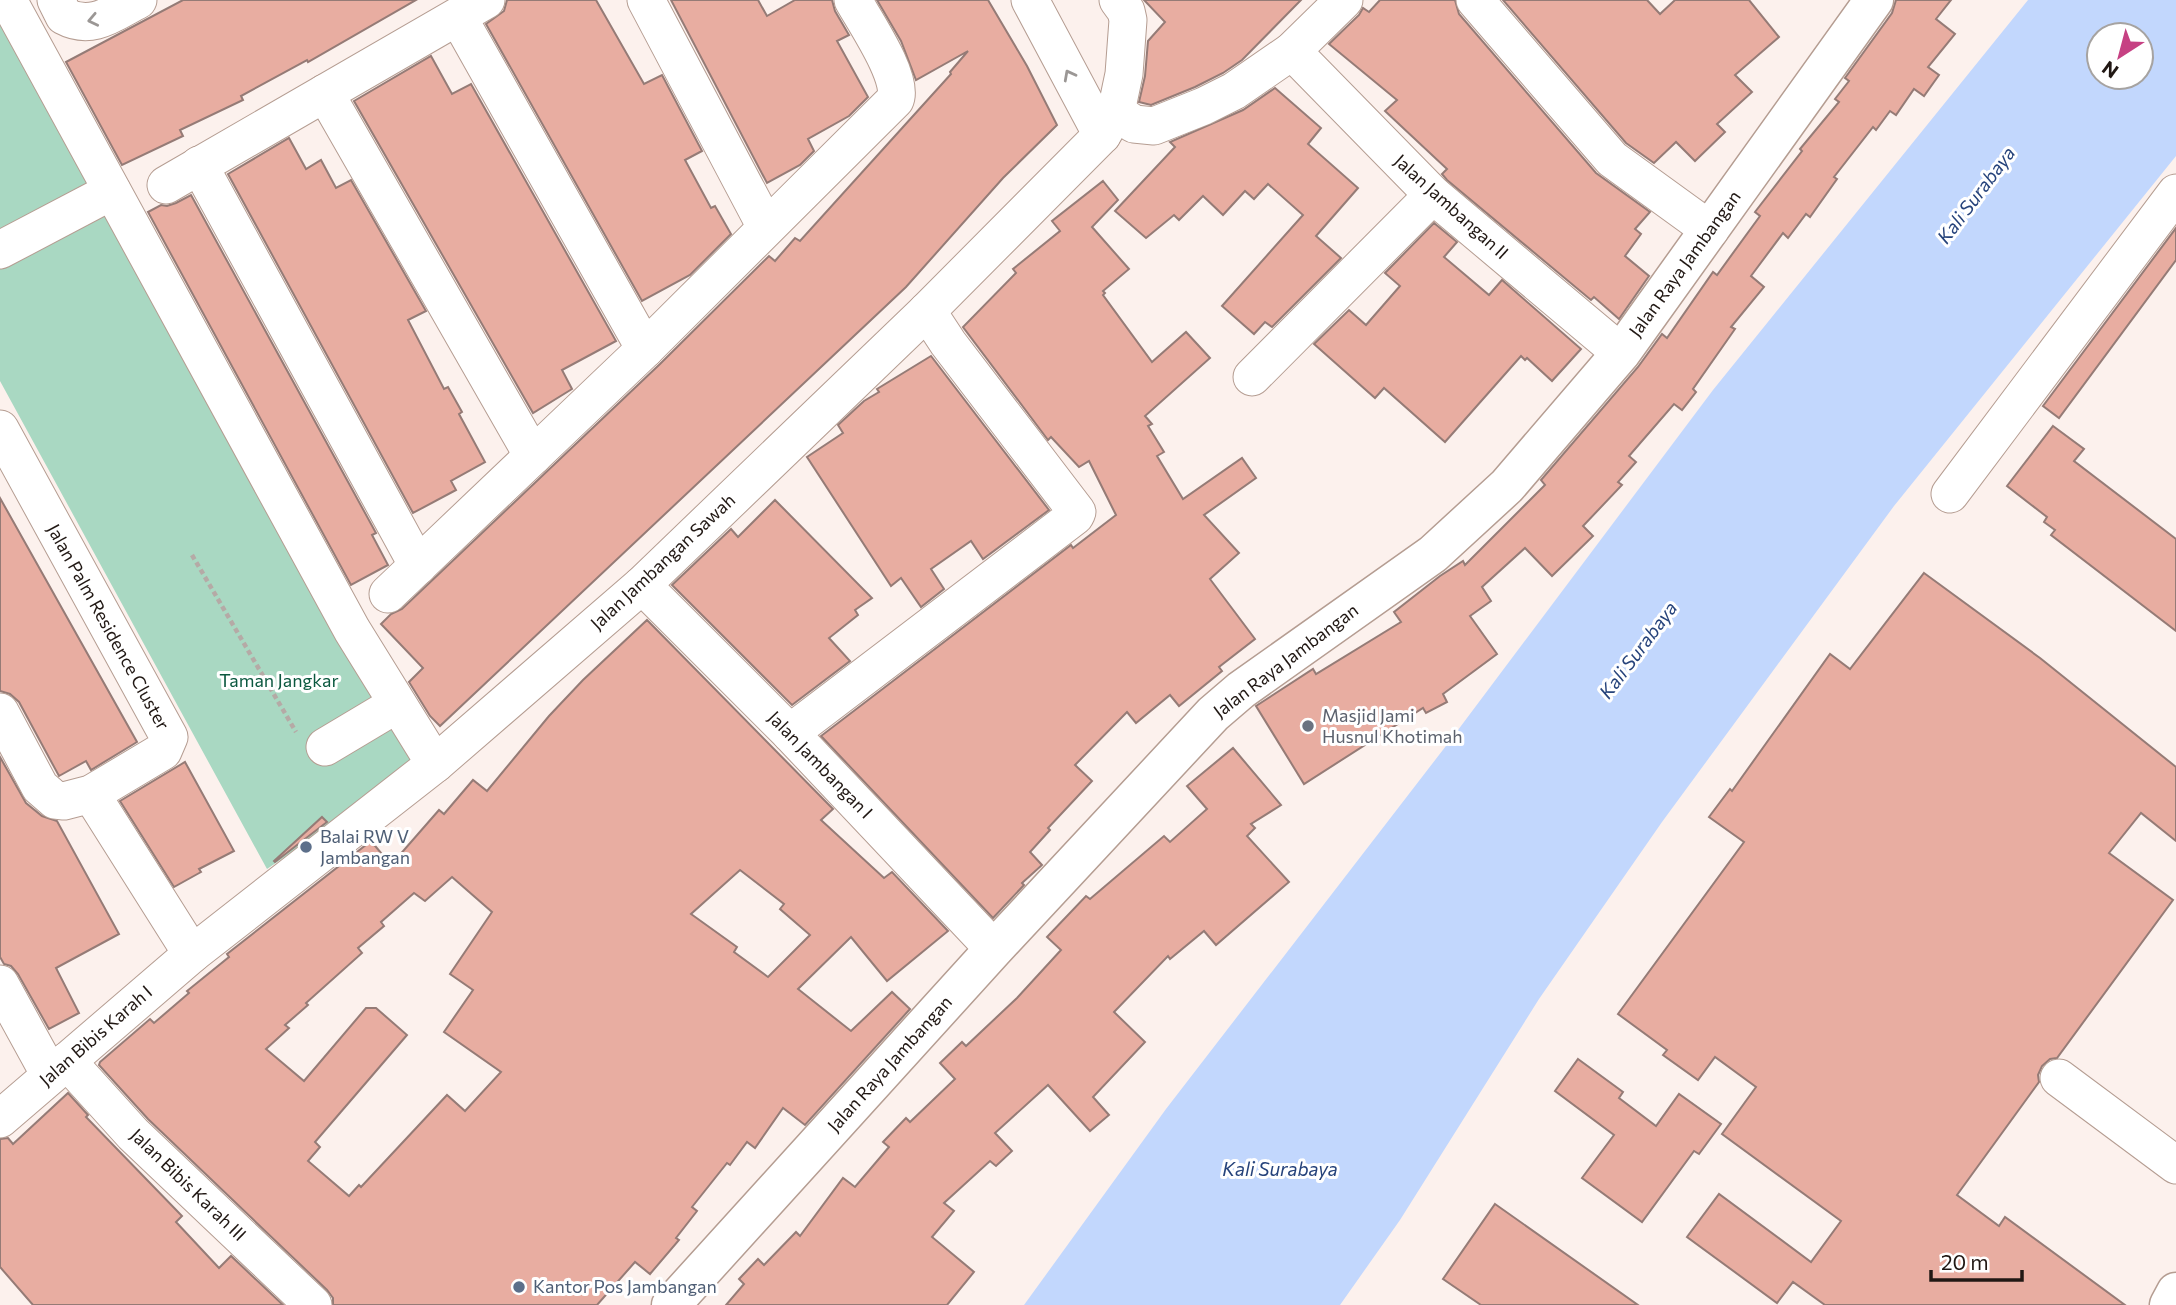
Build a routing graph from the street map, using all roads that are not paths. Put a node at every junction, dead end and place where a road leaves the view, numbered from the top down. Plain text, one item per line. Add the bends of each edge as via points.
1 (8, 0) edge
2 (56, 0) edge
3 (138, 0) edge
4 (646, 0) edge
5 (853, 0) edge
6 (1030, 0) edge
7 (1118, 0) edge
8 (1344, 0) edge
9 (1475, 0) edge
10 (1874, 0) edge
11 (472, 8) edge
12 (1292, 51) junction
13 (325, 93) junction
14 (1109, 123) junction
15 (199, 165) junction
16 (166, 185) dead end
17 (112, 191) junction
18 (2176, 192) edge
19 (1433, 195) junction
20 (766, 227) junction
21 (1710, 230) junction
22 (0, 250) edge
23 (927, 311) junction
24 (645, 349) junction
25 (1621, 353) junction
26 (1252, 377) dead end
27 (0, 429) edge
28 (533, 456) junction
29 (1950, 494) dead end
30 (418, 566) junction
31 (642, 585) junction
32 (388, 594) dead end
33 (397, 704) junction
34 (0, 712) edge
35 (790, 733) junction
36 (325, 747) road end
37 (435, 764) junction
38 (91, 794) junction
39 (994, 949) junction
40 (192, 954) junction
41 (0, 984) edge
42 (59, 1068) junction
43 (2059, 1078) dead end
44 (0, 1119) edge
45 (2176, 1165) edge
46 (2176, 1292) edge
47 (313, 1305) edge
48 (671, 1305) edge
49 (2169, 1305) edge

1 - 17 street
3 -> 2 street via 90,23 64,16
4 - 20 street
5 - 20 street via 892,71 897,96
14 -> 6 street
7 - 14 street via 1128,20 1124,74
8 - 12 street
9 - 21 street via 1612,159
10 - 21 main road, Jalan Raya Jambangan
11 - 13 street
11 - 24 street
12 - 14 street via 1234,91 1154,127
12 - 19 street, Jalan Jambangan II
13 - 15 street
13 - 28 street
14 - 23 street, Jalan Jambangan Sawah
15 - 16 street
15 - 30 street
17 - 22 street
17 - 33 street
18 - 29 street
19 - 25 street, Jalan Jambangan II
19 - 26 street
20 - 24 street
21 - 25 main road, Jalan Raya Jambangan
23 - 31 street, Jalan Jambangan Sawah
23 - 35 street via 1077,512
24 - 28 street
25 - 39 main road, Jalan Raya Jambangan via 1507,486 1433,554 1213,714
27 - 38 street, Jalan Palm Residence Cluster via 169,737 163,751
28 - 30 street
30 - 32 street
31 - 35 street, Jalan Jambangan I
31 - 37 street, Jalan Jambangan Sawah
33 - 36 street
33 - 37 street
34 - 38 street, Jalan Palm Residence Cluster via 40,787 55,800
35 - 39 street, Jalan Jambangan I
37 - 40 street, Jalan Jambangan Sawah
38 - 40 street
39 - 48 main road, Jalan Raya Jambangan
40 - 42 street, Jalan Bibis Karah I
41 - 42 street, Jalan Bibis Karah III
42 - 44 street, Jalan Bibis Karah I
42 - 47 street, Jalan Bibis Karah III
43 - 45 street
46 - 49 main road

